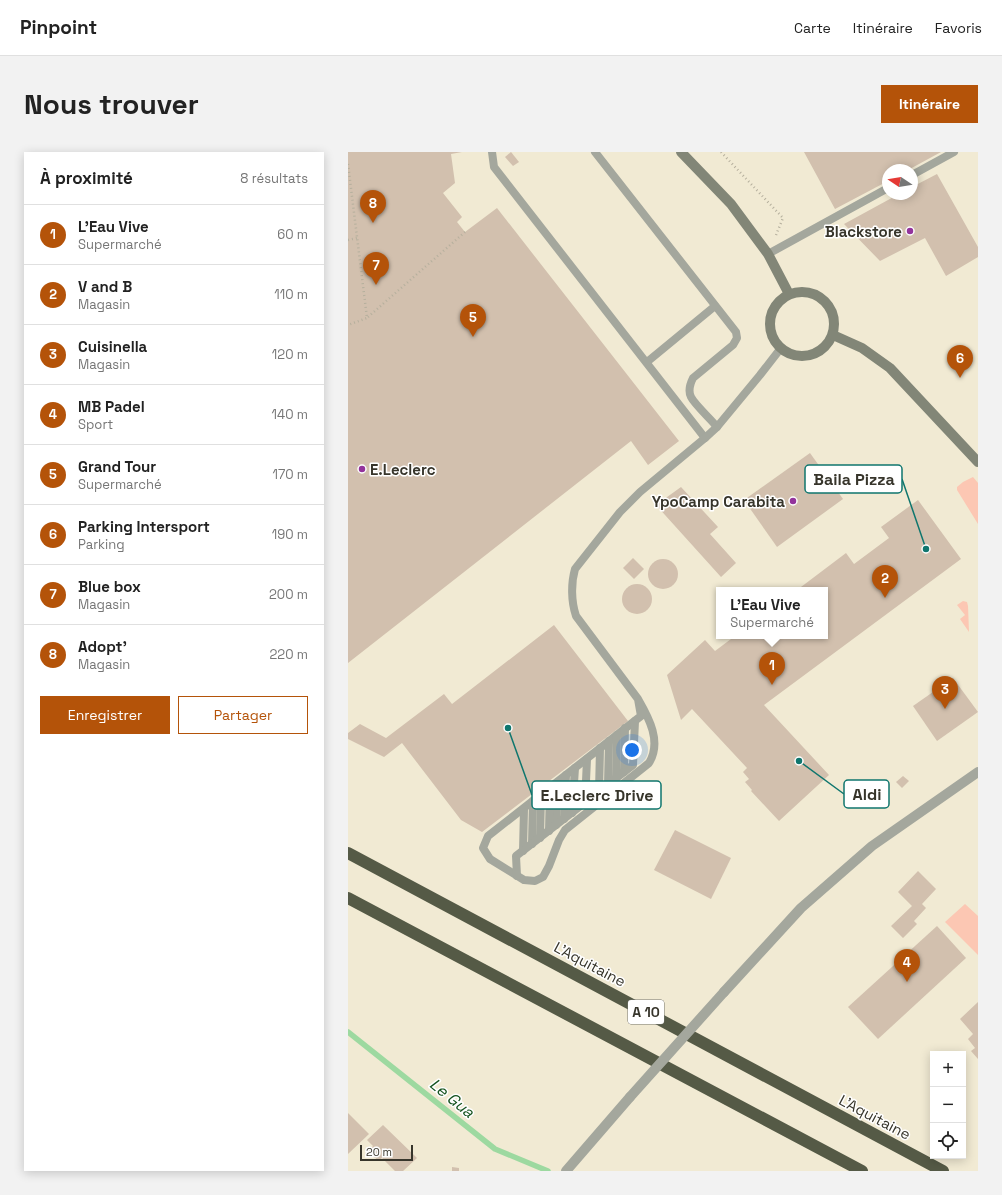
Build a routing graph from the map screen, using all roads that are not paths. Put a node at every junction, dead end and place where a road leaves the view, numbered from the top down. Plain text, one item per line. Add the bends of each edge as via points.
1 (492, 152) edge
2 (594, 152) edge
3 (681, 152) edge
4 (954, 152) edge
5 (918, 172) edge
6 (882, 191) edge
7 (768, 254) junction
8 (789, 294) junction
9 (715, 306) junction
10 (833, 335) junction
11 (781, 348) junction
12 (647, 362) junction
13 (717, 427) junction
14 (706, 438) junction
15 (978, 462) edge
16 (638, 699) junction
17 (635, 721) junction
18 (626, 728) junction
19 (617, 735) junction
20 (609, 741) junction
21 (600, 748) junction
22 (587, 759) junction
23 (575, 768) junction
24 (624, 772) junction
25 (978, 772) edge
26 (566, 775) junction
27 (616, 779) junction
28 (558, 782) junction
29 (608, 785) junction
30 (550, 788) junction
31 (599, 792) junction
32 (541, 794) junction
33 (533, 801) junction
34 (585, 802) junction
35 (524, 809) junction
36 (572, 813) junction
37 (564, 819) junction
38 (556, 825) junction
39 (549, 831) junction
40 (540, 838) junction
41 (532, 844) junction
42 (523, 851) junction
43 (348, 853) edge
44 (517, 876) junction
45 (348, 898) edge
46 (566, 1171) edge
47 (862, 1171) edge
48 (943, 1171) edge

1 - 12 lane via 494,167
2 - 9 lane
3 - 7 main road via 730,204
4 - 5 lane
6 - 7 lane
7 - 8 main road
8 - 10 main road via 799,291 820,296 833,314
8 - 11 main road via 780,300 770,319 770,329
9 - 12 lane
9 - 13 lane via 736,332 737,338 733,345 692,378 689,390 691,397
10 - 11 main road via 820,351 810,355 800,356
10 - 15 main road via 862,348 890,368
11 - 13 lane
12 - 14 lane
13 - 14 lane
14 - 16 lane via 640,492 620,512 575,569 573,606 576,616
16 - 17 lane via 641,716
16 - 44 lane via 649,719 654,737 654,752 649,763 566,830 543,877 530,882
17 - 18 lane
17 - 24 lane via 633,766
18 - 19 lane
18 - 24 lane
19 - 20 lane
19 - 27 lane
20 - 21 lane
20 - 29 lane
21 - 22 lane
21 - 31 lane
22 - 23 lane
22 - 34 lane
23 - 26 lane
23 - 36 lane
24 - 27 lane
25 - 46 street, bridge via 872,846 801,908
26 - 28 lane
26 - 37 lane
27 - 29 lane
28 - 30 lane
28 - 38 lane
29 - 31 lane
30 - 32 lane
30 - 39 lane
31 - 34 lane
32 - 33 lane
32 - 40 lane
33 - 35 lane
33 - 41 lane
34 - 36 lane
35 - 42 lane
35 - 44 lane via 488,836 483,848 490,859
36 - 37 lane
37 - 38 lane
38 - 39 lane
39 - 40 lane
40 - 41 lane
41 - 42 lane
42 - 44 lane via 516,856
43 - 48 highway, L'Aquitaine / A 10
45 - 47 highway, A 10

